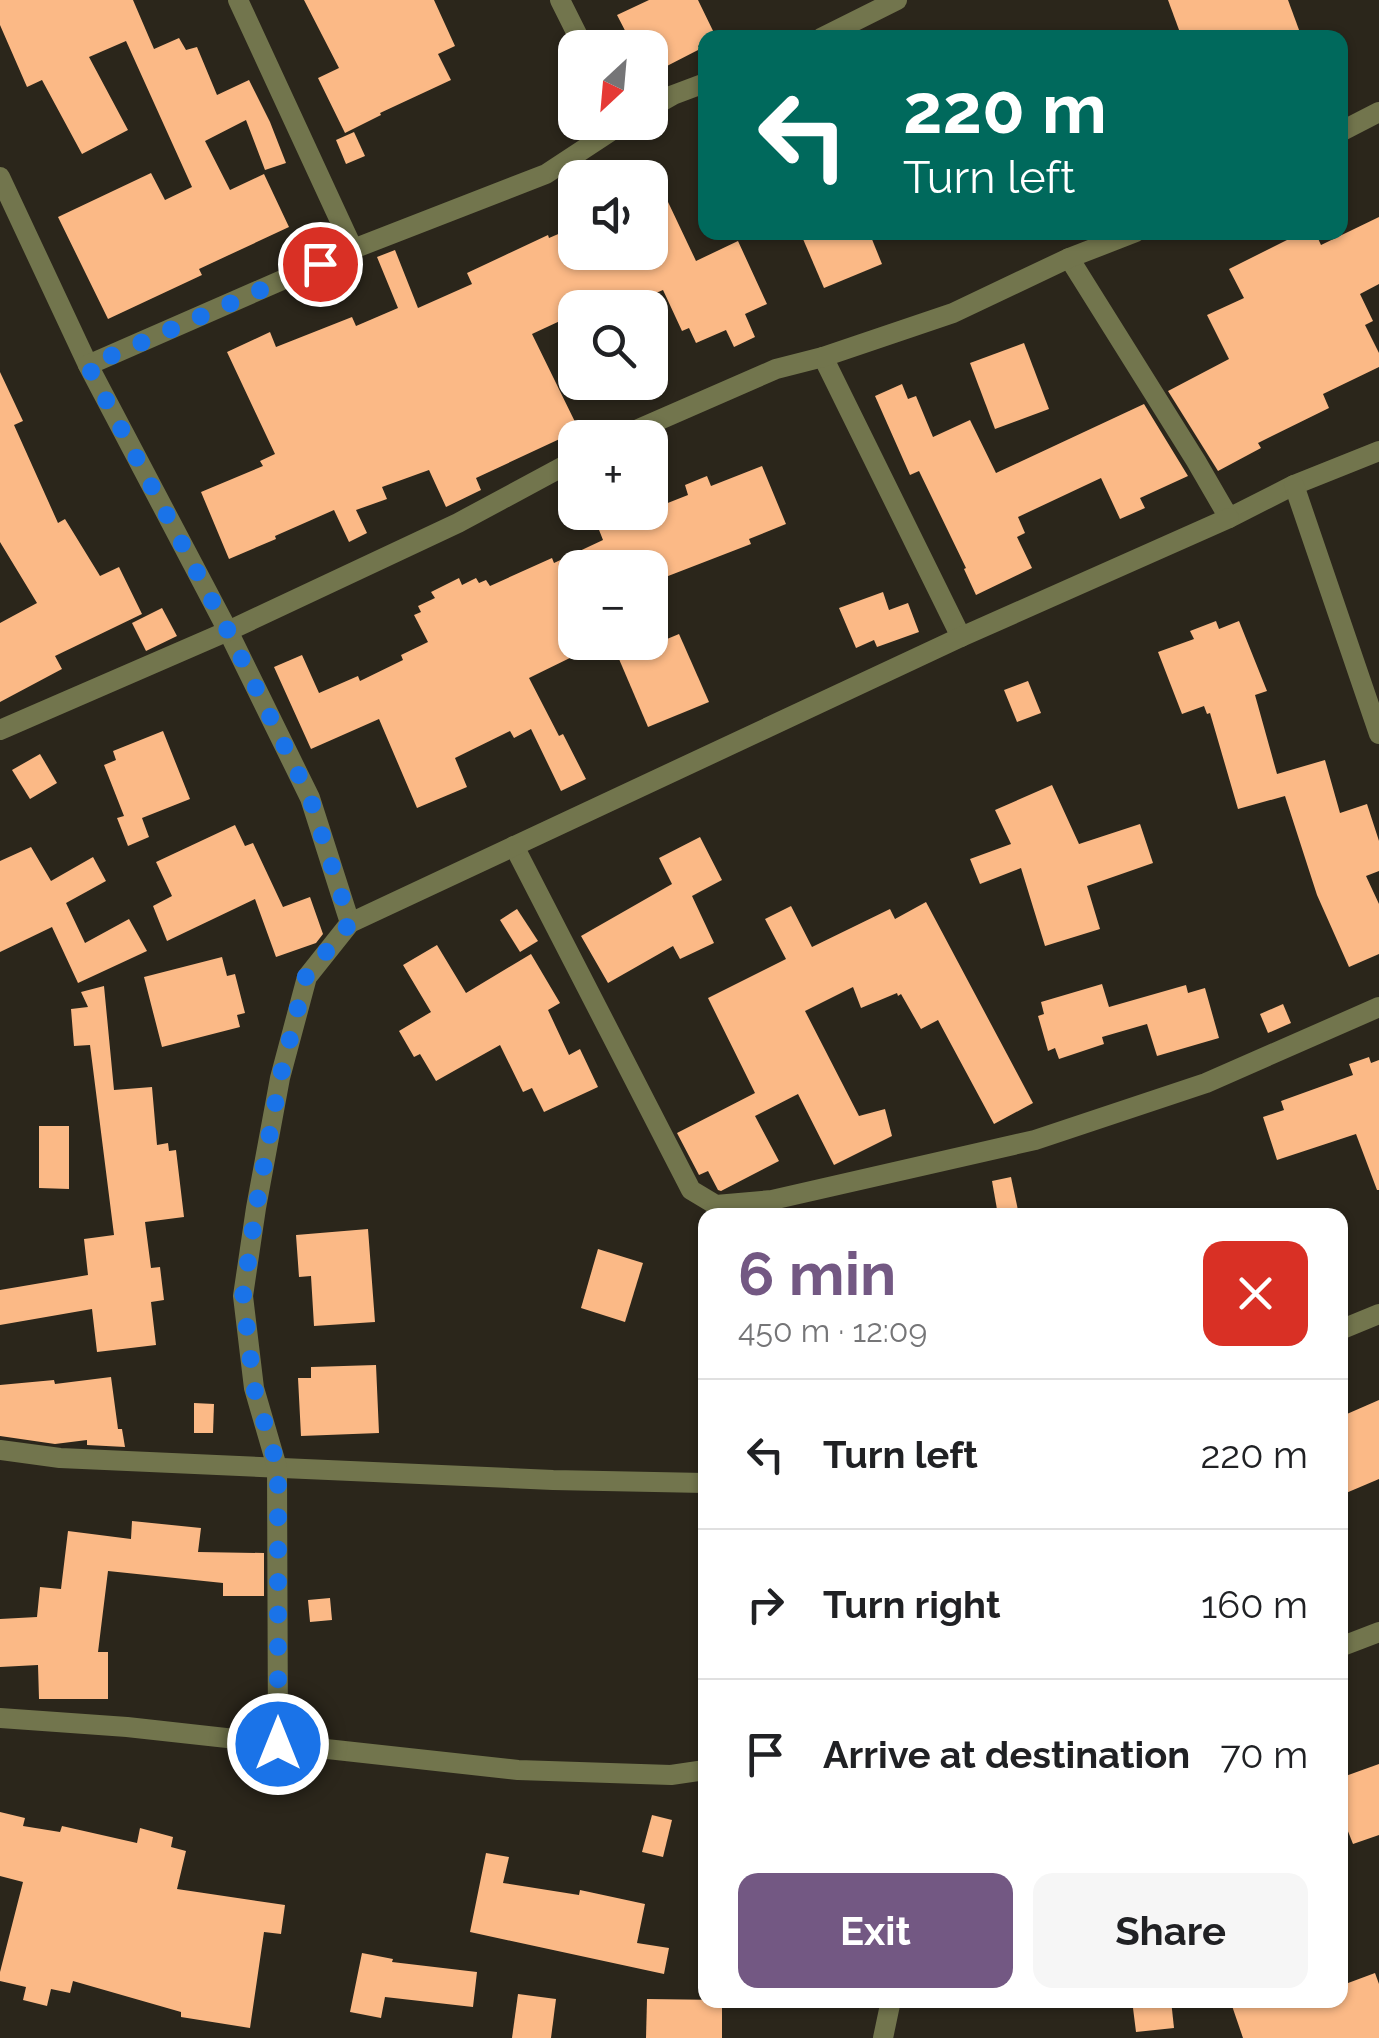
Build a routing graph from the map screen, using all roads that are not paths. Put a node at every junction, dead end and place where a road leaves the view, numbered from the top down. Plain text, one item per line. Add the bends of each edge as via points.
1 (238, 0) edge
2 (560, 0) edge
3 (896, 0) edge
4 (575, 30) edge
5 (837, 30) edge
6 (698, 86) edge
7 (668, 98) edge
8 (1379, 112) edge
9 (1348, 128) edge
10 (597, 140) edge
11 (0, 177) edge
12 (1115, 240) edge
13 (353, 249) junction
14 (1068, 258) junction
15 (823, 358) junction
16 (88, 366) junction
17 (659, 420) edge
18 (1379, 451) edge
19 (558, 469) edge
20 (1294, 485) junction
21 (1229, 518) junction
22 (228, 631) junction
23 (962, 638) junction
24 (0, 730) edge
25 (1379, 734) edge
26 (514, 846) junction
27 (350, 923) junction
28 (1379, 1007) edge
29 (1379, 1314) edge
30 (1348, 1327) edge
31 (0, 1450) edge
32 (278, 1468) junction
33 (698, 1483) edge
34 (1379, 1632) edge
35 (1348, 1643) edge
36 (0, 1718) edge
37 (278, 1744) junction
38 (698, 1771) edge
39 (890, 2008) edge
40 (883, 2038) edge

1 - 13 street
2 - 4 street
3 - 5 street
6 - 7 street
8 - 9 street
10 - 13 street via 546,174
11 - 16 street
12 - 14 street
13 - 16 street
14 - 15 street via 953,312
14 - 21 street
15 - 17 street via 776,369
15 - 23 street
16 - 22 street
18 - 20 street
19 - 22 street
20 - 21 street
20 - 25 street
21 - 23 street
22 - 24 street
22 - 27 street via 310,798
23 - 26 street
26 - 27 street
26 - 28 street via 691,1190 716,1205 772,1200 1035,1140 1206,1083
27 - 32 street via 306,976 280,1078 243,1296 254,1388
29 - 30 street
31 - 32 street
32 - 33 street
32 - 37 street
34 - 35 street
36 - 37 street
37 - 38 street via 518,1770
39 - 40 street

